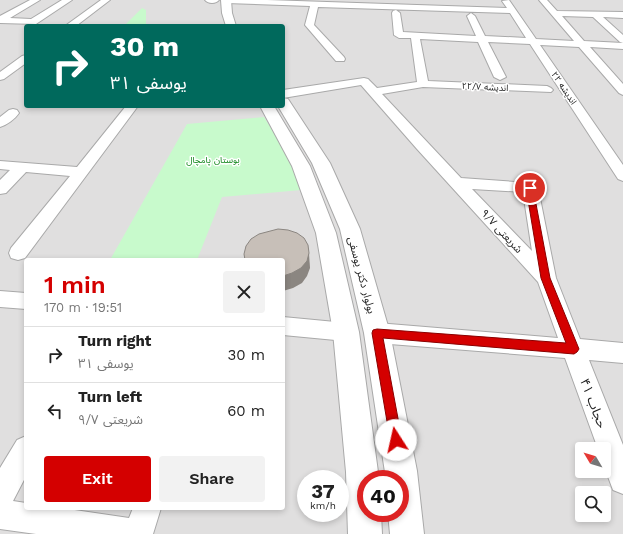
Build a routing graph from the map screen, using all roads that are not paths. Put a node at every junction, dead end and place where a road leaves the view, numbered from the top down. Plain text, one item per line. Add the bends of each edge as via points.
1 (36, 0) edge
2 (68, 0) edge
3 (106, 0) edge
4 (226, 0) edge
5 (506, 0) edge
6 (543, 0) edge
7 (279, 1) edge
8 (213, 2) edge
9 (315, 4) junction
10 (424, 4) edge
11 (540, 10) dead end
12 (513, 11) junction
13 (552, 11) junction
14 (396, 13) dead end
15 (595, 14) junction
16 (623, 15) edge
17 (471, 16) dead end
18 (0, 20) edge
19 (73, 24) edge
20 (230, 24) edge
21 (415, 36) junction
22 (480, 40) junction
23 (623, 40) edge
24 (534, 42) junction
25 (582, 44) junction
26 (623, 46) edge
27 (24, 59) edge
28 (340, 59) dead end
29 (2, 74) edge
30 (500, 77) dead end
31 (423, 84) junction
32 (547, 90) dead end
33 (623, 91) edge
34 (373, 92) junction
35 (285, 94) edge
36 (285, 105) edge
37 (130, 108) edge
38 (268, 108) edge
39 (13, 113) dead end
40 (0, 123) edge
41 (0, 165) edge
42 (22, 167) junction
43 (81, 172) junction
44 (623, 176) edge
45 (458, 183) junction
46 (0, 189) edge
47 (18, 253) dead end
48 (546, 278) junction
49 (0, 299) edge
50 (24, 301) edge
51 (285, 326) edge
52 (346, 332) junction
53 (377, 333) junction
54 (574, 349) junction
55 (623, 353) edge
56 (24, 453) edge
57 (623, 480) edge
58 (0, 496) edge
59 (146, 510) edge
60 (0, 514) edge
61 (138, 534) edge
62 (364, 534) edge
63 (407, 534) edge

1 - 18 street
2 - 18 street via 33,22
3 - 19 street
4 - 7 street
4 - 8 street
4 - 20 street
5 - 12 street, اندیشه ۲۲
6 - 13 street
7 - 9 street
9 - 10 street
9 - 28 street via 309,25
10 - 12 street
11 - 13 street
12 - 24 street, اندیشه ۲۲
13 - 15 street
13 - 25 street
14 - 21 street via 399,35
15 - 16 street
15 - 23 street
17 - 22 street
21 - 22 street
21 - 31 street
22 - 24 street
22 - 30 street
24 - 25 street
24 - 44 street, اندیشه ۲۲
25 - 26 street
25 - 33 street
27 - 29 street
31 - 32 street, اندیشه ۲۲/۷
31 - 34 street, اندیشه ۲۲/۷
34 - 35 street, شریعتی ۹/۷ via 364,81
34 - 45 street, شریعتی ۹/۷
36 - 53 street, بولوار دکتر یوسفی via 321,163 350,229
37 - 43 street
38 - 52 street via 301,166 326,233
39 - 40 street
41 - 42 street
42 - 43 street
42 - 46 street
43 - 47 street
45 - 48 street, شریعتی ۹/۷
45 - 48 street via 530,188
48 - 54 street, شریعتی ۹/۷
49 - 50 street
51 - 52 street
52 - 53 street
52 - 62 street via 362,472
53 - 54 street
53 - 63 street, بولوار دکتر یوسفی via 401,471
54 - 55 street
54 - 57 street, حجاب ۴۱
56 - 58 street
59 - 61 street
60 - 61 street

